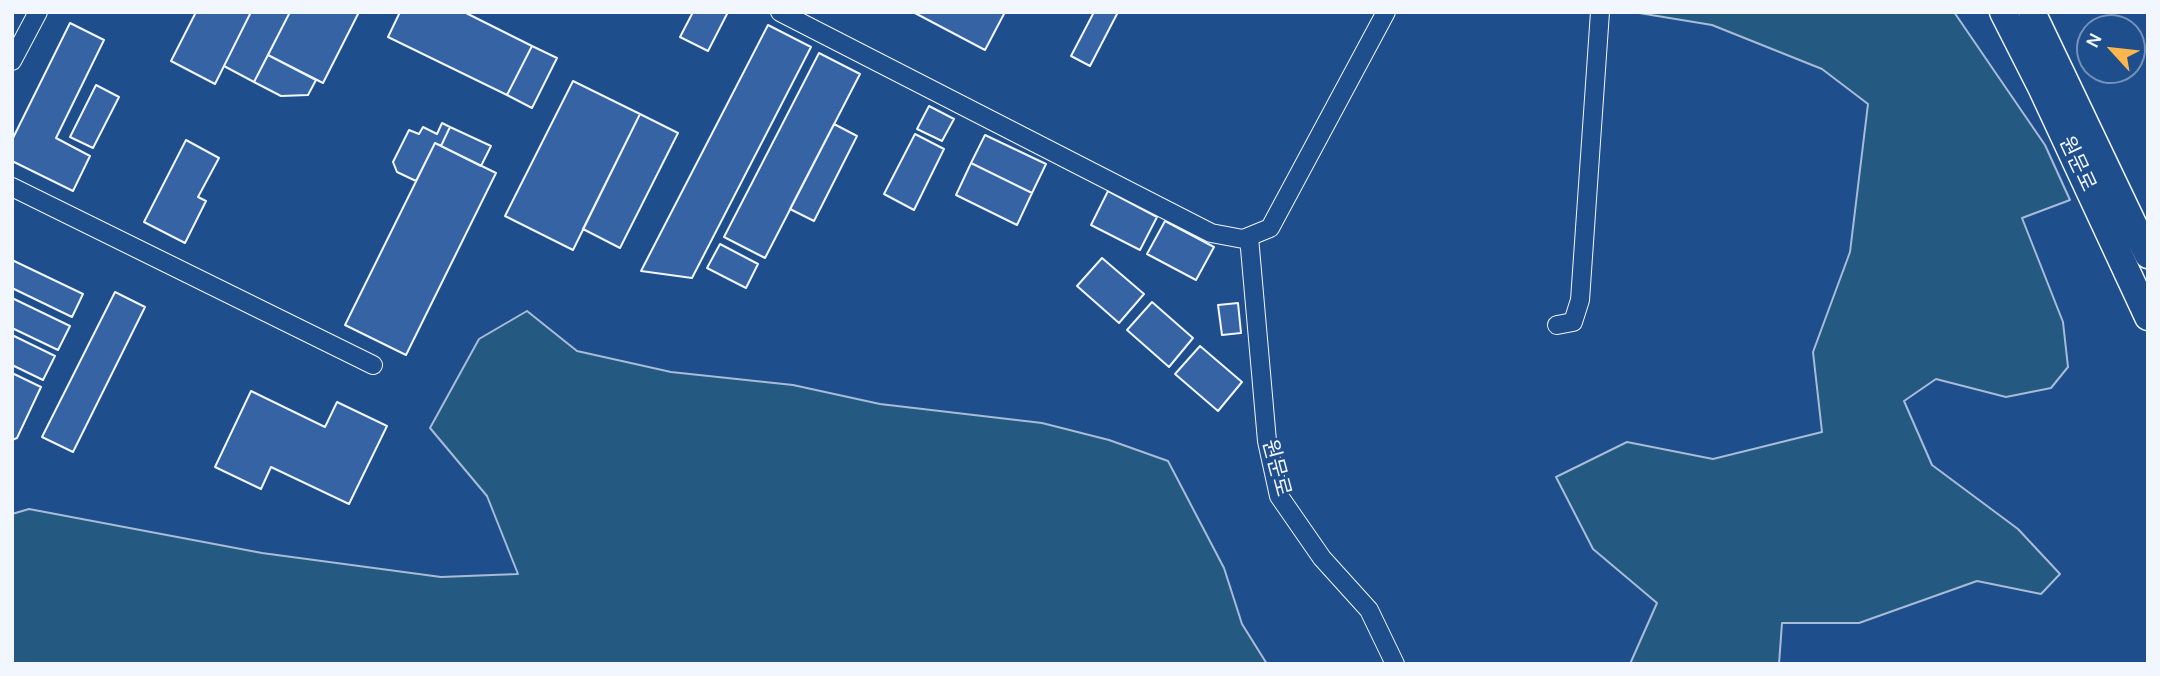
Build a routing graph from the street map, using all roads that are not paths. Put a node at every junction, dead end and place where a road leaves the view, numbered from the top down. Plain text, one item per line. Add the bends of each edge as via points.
1 (38, 12) edge
2 (779, 12) edge
3 (1386, 12) edge
4 (1600, 12) edge
5 (2003, 12) edge
6 (2032, 12) edge
7 (12, 61) edge
8 (12, 187) edge
9 (1250, 237) junction
10 (2148, 255) edge
11 (2148, 317) edge
12 (1557, 324) dead end
13 (373, 365) dead end
14 (1395, 664) edge

1 - 7 street
2 - 9 street via 1211,233
3 - 9 street via 1270,228
4 - 12 street via 1580,300 1573,322
5 - 11 highway, 원문로
6 - 10 highway, 원문로
8 - 13 street
9 - 14 street, 원문로 via 1266,440 1279,496 1322,558 1369,610

